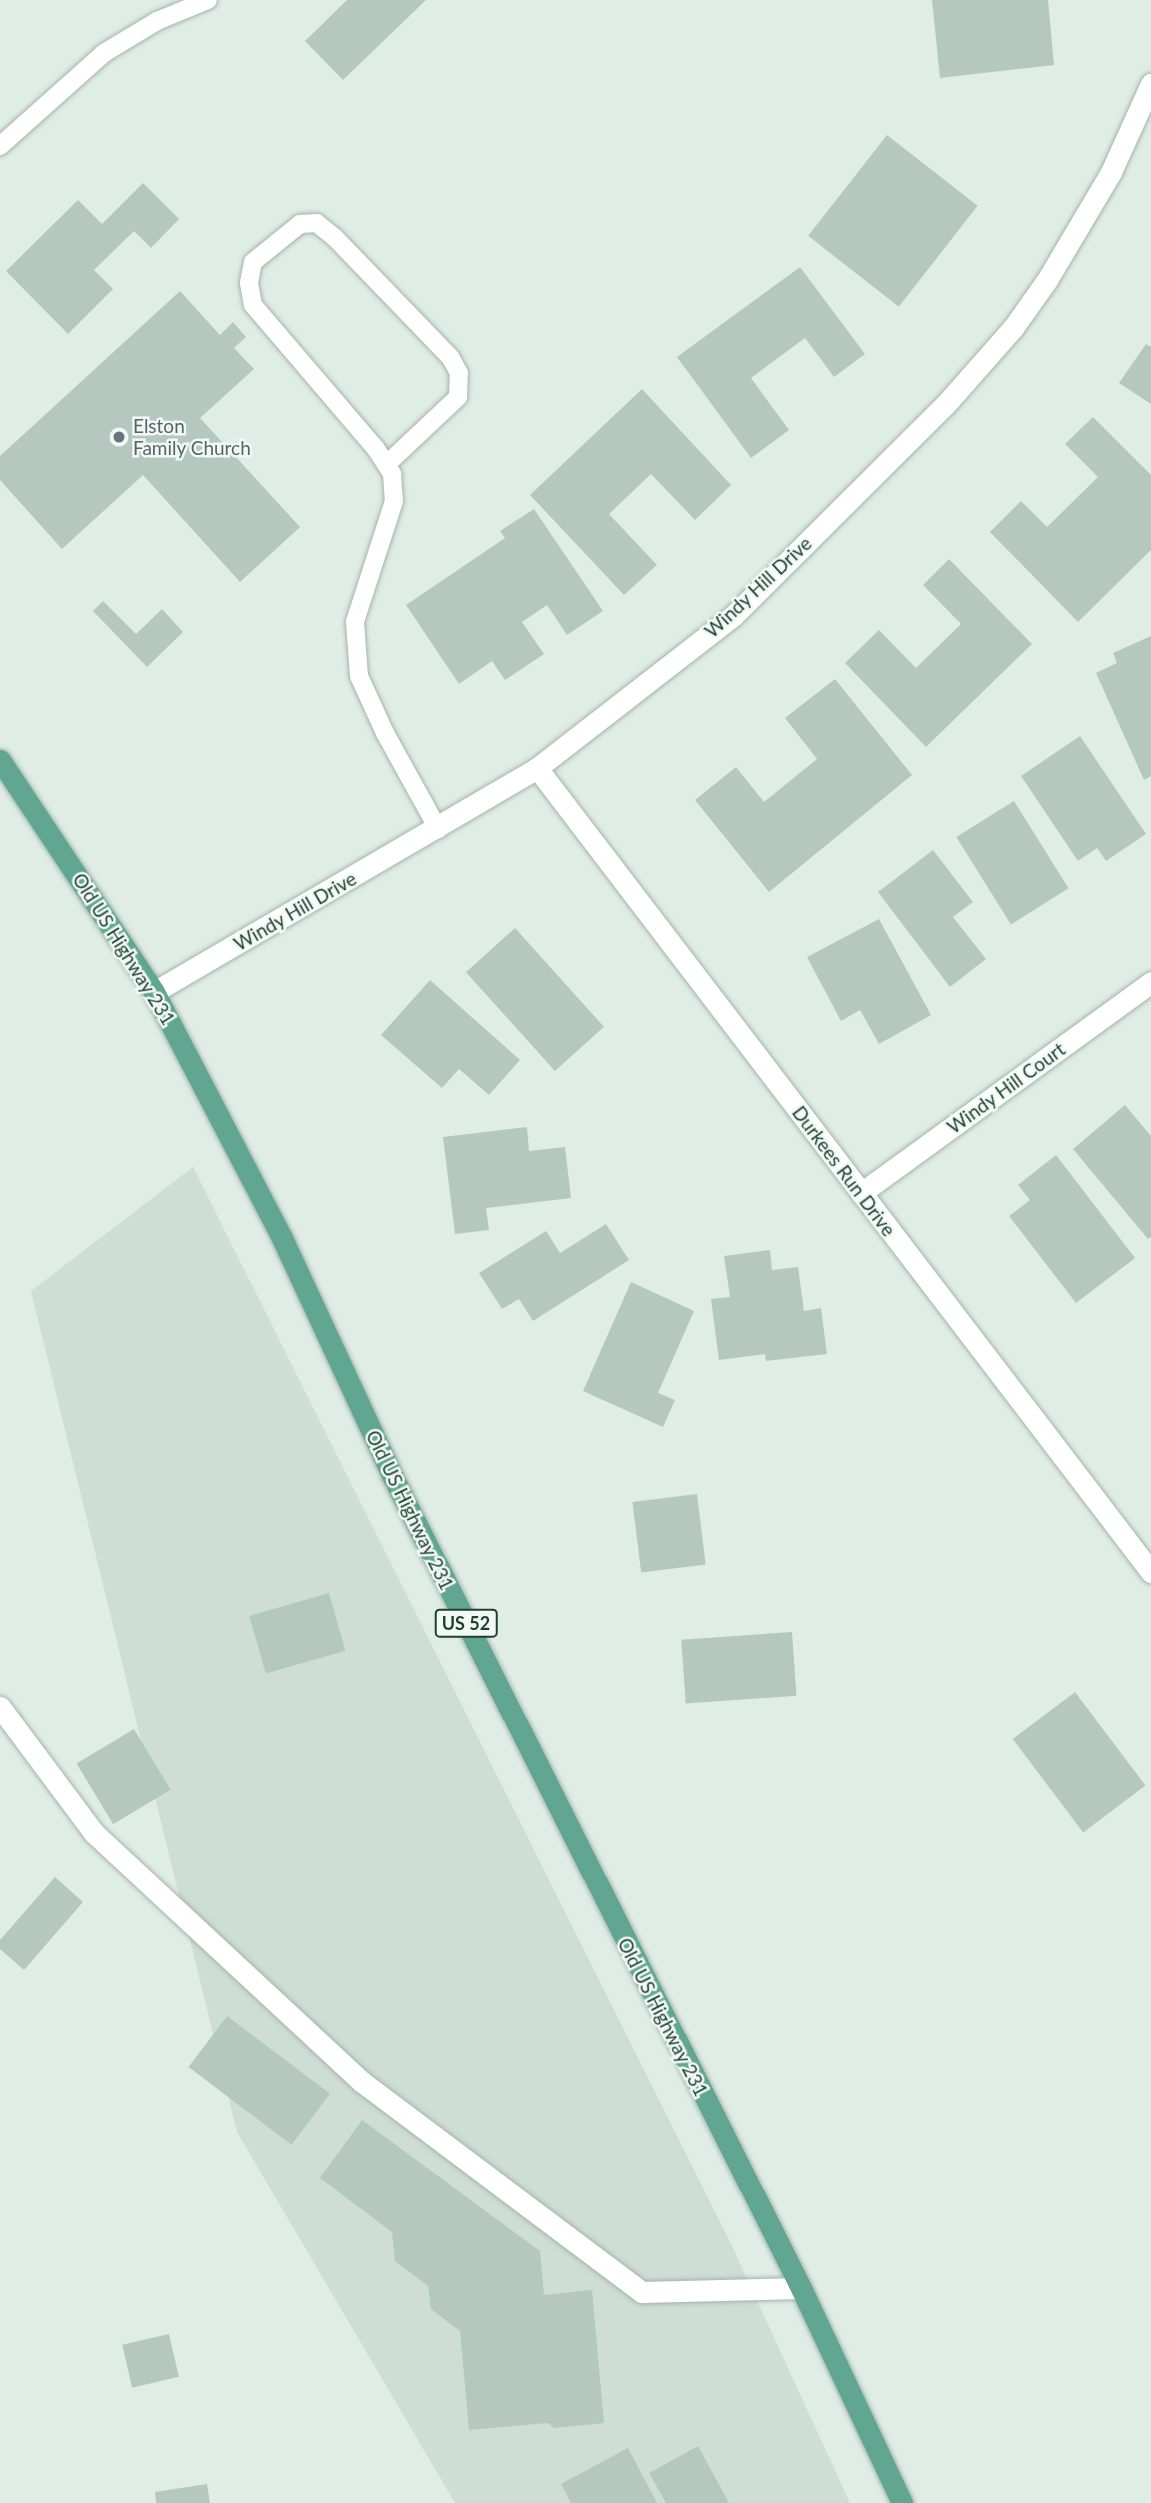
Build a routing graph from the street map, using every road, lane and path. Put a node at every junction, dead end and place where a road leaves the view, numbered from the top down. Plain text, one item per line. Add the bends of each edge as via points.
1 (208, 0) edge
2 (1151, 85) edge
3 (1146, 114) edge
4 (0, 146) edge
5 (387, 464) junction
6 (0, 760) edge
7 (537, 768) junction
8 (438, 829) junction
9 (1151, 982) edge
10 (155, 992) junction
11 (861, 1193) junction
12 (1151, 1572) edge
13 (0, 1707) edge
14 (801, 2288) junction
15 (902, 2503) edge

1 - 4 lane via 157,21 104,52
2 - 3 street, Windy Hill Drive
3 - 7 street, Windy Hill Drive via 1047,280 979,368 733,616
5 - 5 lane via 253,305 249,283 253,262 300,224 317,223 334,237 450,357 459,373 458,397
5 - 8 lane via 394,501 355,622 359,677
6 - 10 main road, Old US Highway 231 / US 52
7 - 8 street, Windy Hill Drive
7 - 11 street, Durkees Run Drive
8 - 10 street, Windy Hill Drive
9 - 11 street, Windy Hill Court
10 - 14 main road, Old US Highway 231 / US 52 via 282,1238 393,1477
11 - 12 street, Durkees Run Drive
13 - 14 street via 94,1833 362,2082 642,2292
14 - 15 main road, Old US Highway 231 / US 52

